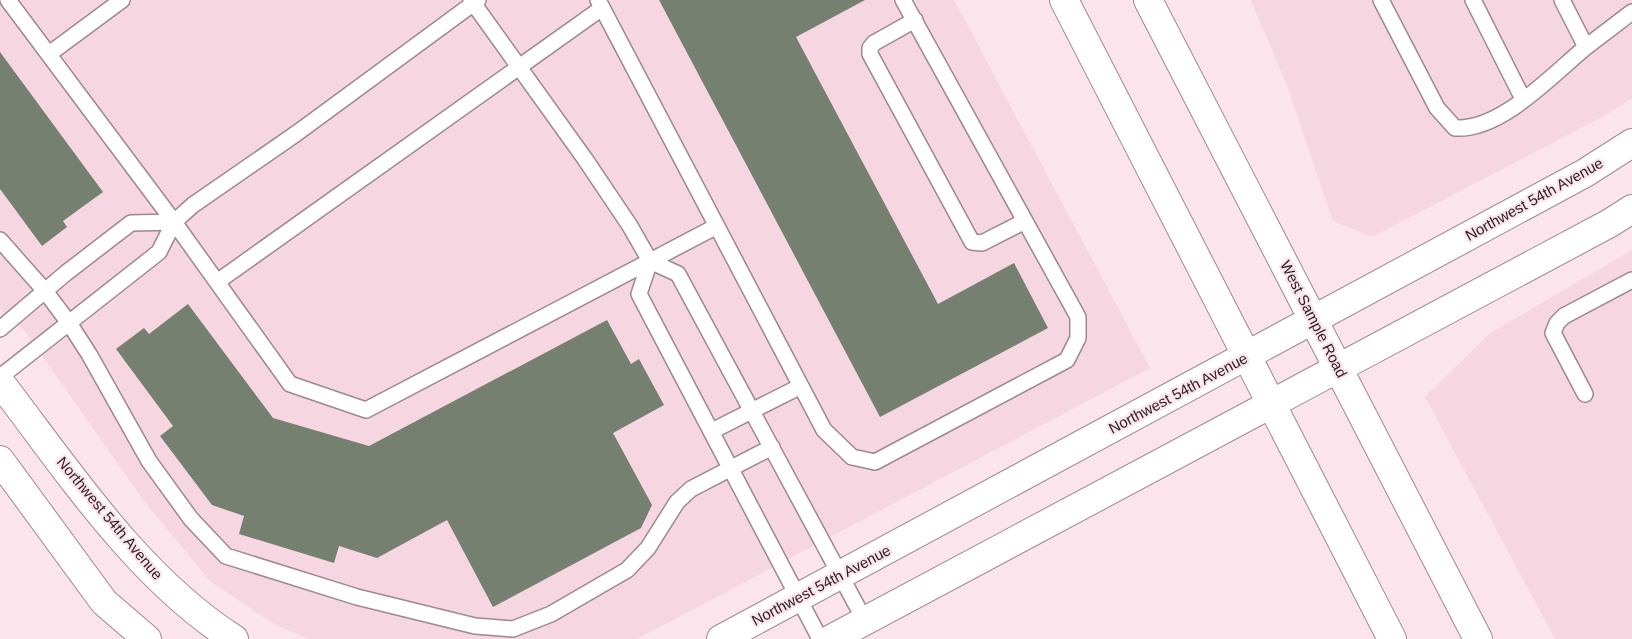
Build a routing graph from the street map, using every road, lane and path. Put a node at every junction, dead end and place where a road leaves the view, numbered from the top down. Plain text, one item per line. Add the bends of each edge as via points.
1 (8, 0) edge
2 (122, 0) edge
3 (903, 0) edge
4 (1064, 0) edge
5 (1148, 0) edge
6 (1381, 0) edge
7 (1473, 0) edge
8 (1562, 0) edge
9 (474, 1) edge
10 (600, 4) edge
11 (1632, 12) edge
12 (915, 20) junction
13 (1586, 46) junction
14 (49, 54) junction
15 (519, 67) junction
16 (1523, 99) junction
17 (1632, 143) edge
18 (1632, 209) edge
19 (1025, 221) junction
20 (174, 222) junction
21 (717, 226) junction
22 (0, 240) edge
23 (650, 261) junction
24 (1632, 280) edge
25 (216, 282) junction
26 (45, 291) junction
27 (1314, 319) junction
28 (69, 323) junction
29 (0, 329) edge
30 (1247, 357) junction
31 (1339, 367) junction
32 (0, 377) edge
33 (0, 382) edge
34 (801, 386) junction
35 (1585, 394) dead end
36 (1271, 404) junction
37 (752, 411) junction
38 (712, 431) junction
39 (772, 447) junction
40 (0, 460) edge
41 (731, 468) junction
42 (840, 574) junction
43 (798, 597) junction
44 (862, 628) edge
45 (147, 639) edge
46 (234, 639) edge
47 (721, 639) edge
48 (820, 639) edge
49 (831, 639) edge
50 (1392, 639) edge
51 (1478, 639) edge

1 - 14 lane
2 - 14 lane
3 - 12 lane
4 - 30 street
5 - 27 street, West Sample Road
6 - 16 lane via 1437,108 1455,128 1469,129 1505,114
7 - 16 lane
8 - 13 lane
9 - 15 lane
9 - 20 lane
10 - 15 lane
10 - 21 lane
11 - 13 lane
12 - 19 lane
12 - 19 lane via 874,43 870,54 972,242 982,244
13 - 16 lane
14 - 20 lane
15 - 23 lane via 630,226
15 - 25 lane
17 - 27 street, Northwest 54th Avenue via 1585,173
18 - 31 street
19 - 34 lane via 1078,317 1078,338 1067,360 875,462 852,457 824,430
20 - 25 lane
20 - 26 lane via 131,224
20 - 28 lane via 159,252
21 - 23 lane
21 - 34 lane
22 - 26 lane
23 - 25 lane via 366,410 290,384
23 - 37 lane via 678,274
23 - 38 lane via 639,294
24 - 35 lane via 1564,316 1557,323 1553,333
26 - 28 lane
26 - 29 lane
27 - 30 street, Northwest 54th Avenue
27 - 31 street, West Sample Road
28 - 32 lane
28 - 41 lane via 149,462 190,520 226,556 357,597 475,626 513,629 551,614 627,570 648,548 677,502 691,489
30 - 36 street
30 - 42 street, Northwest 54th Avenue
31 - 36 street
31 - 51 street, West Sample Road
33 - 46 street, Northwest 54th Avenue via 143,562 206,621
34 - 37 lane
36 - 44 street
36 - 50 street
37 - 38 lane
37 - 39 lane
38 - 41 lane
39 - 41 lane
39 - 42 lane
40 - 45 street via 104,602
41 - 43 lane
42 - 43 street, Northwest 54th Avenue
42 - 44 lane
43 - 47 street, Northwest 54th Avenue
43 - 48 lane
44 - 49 street

